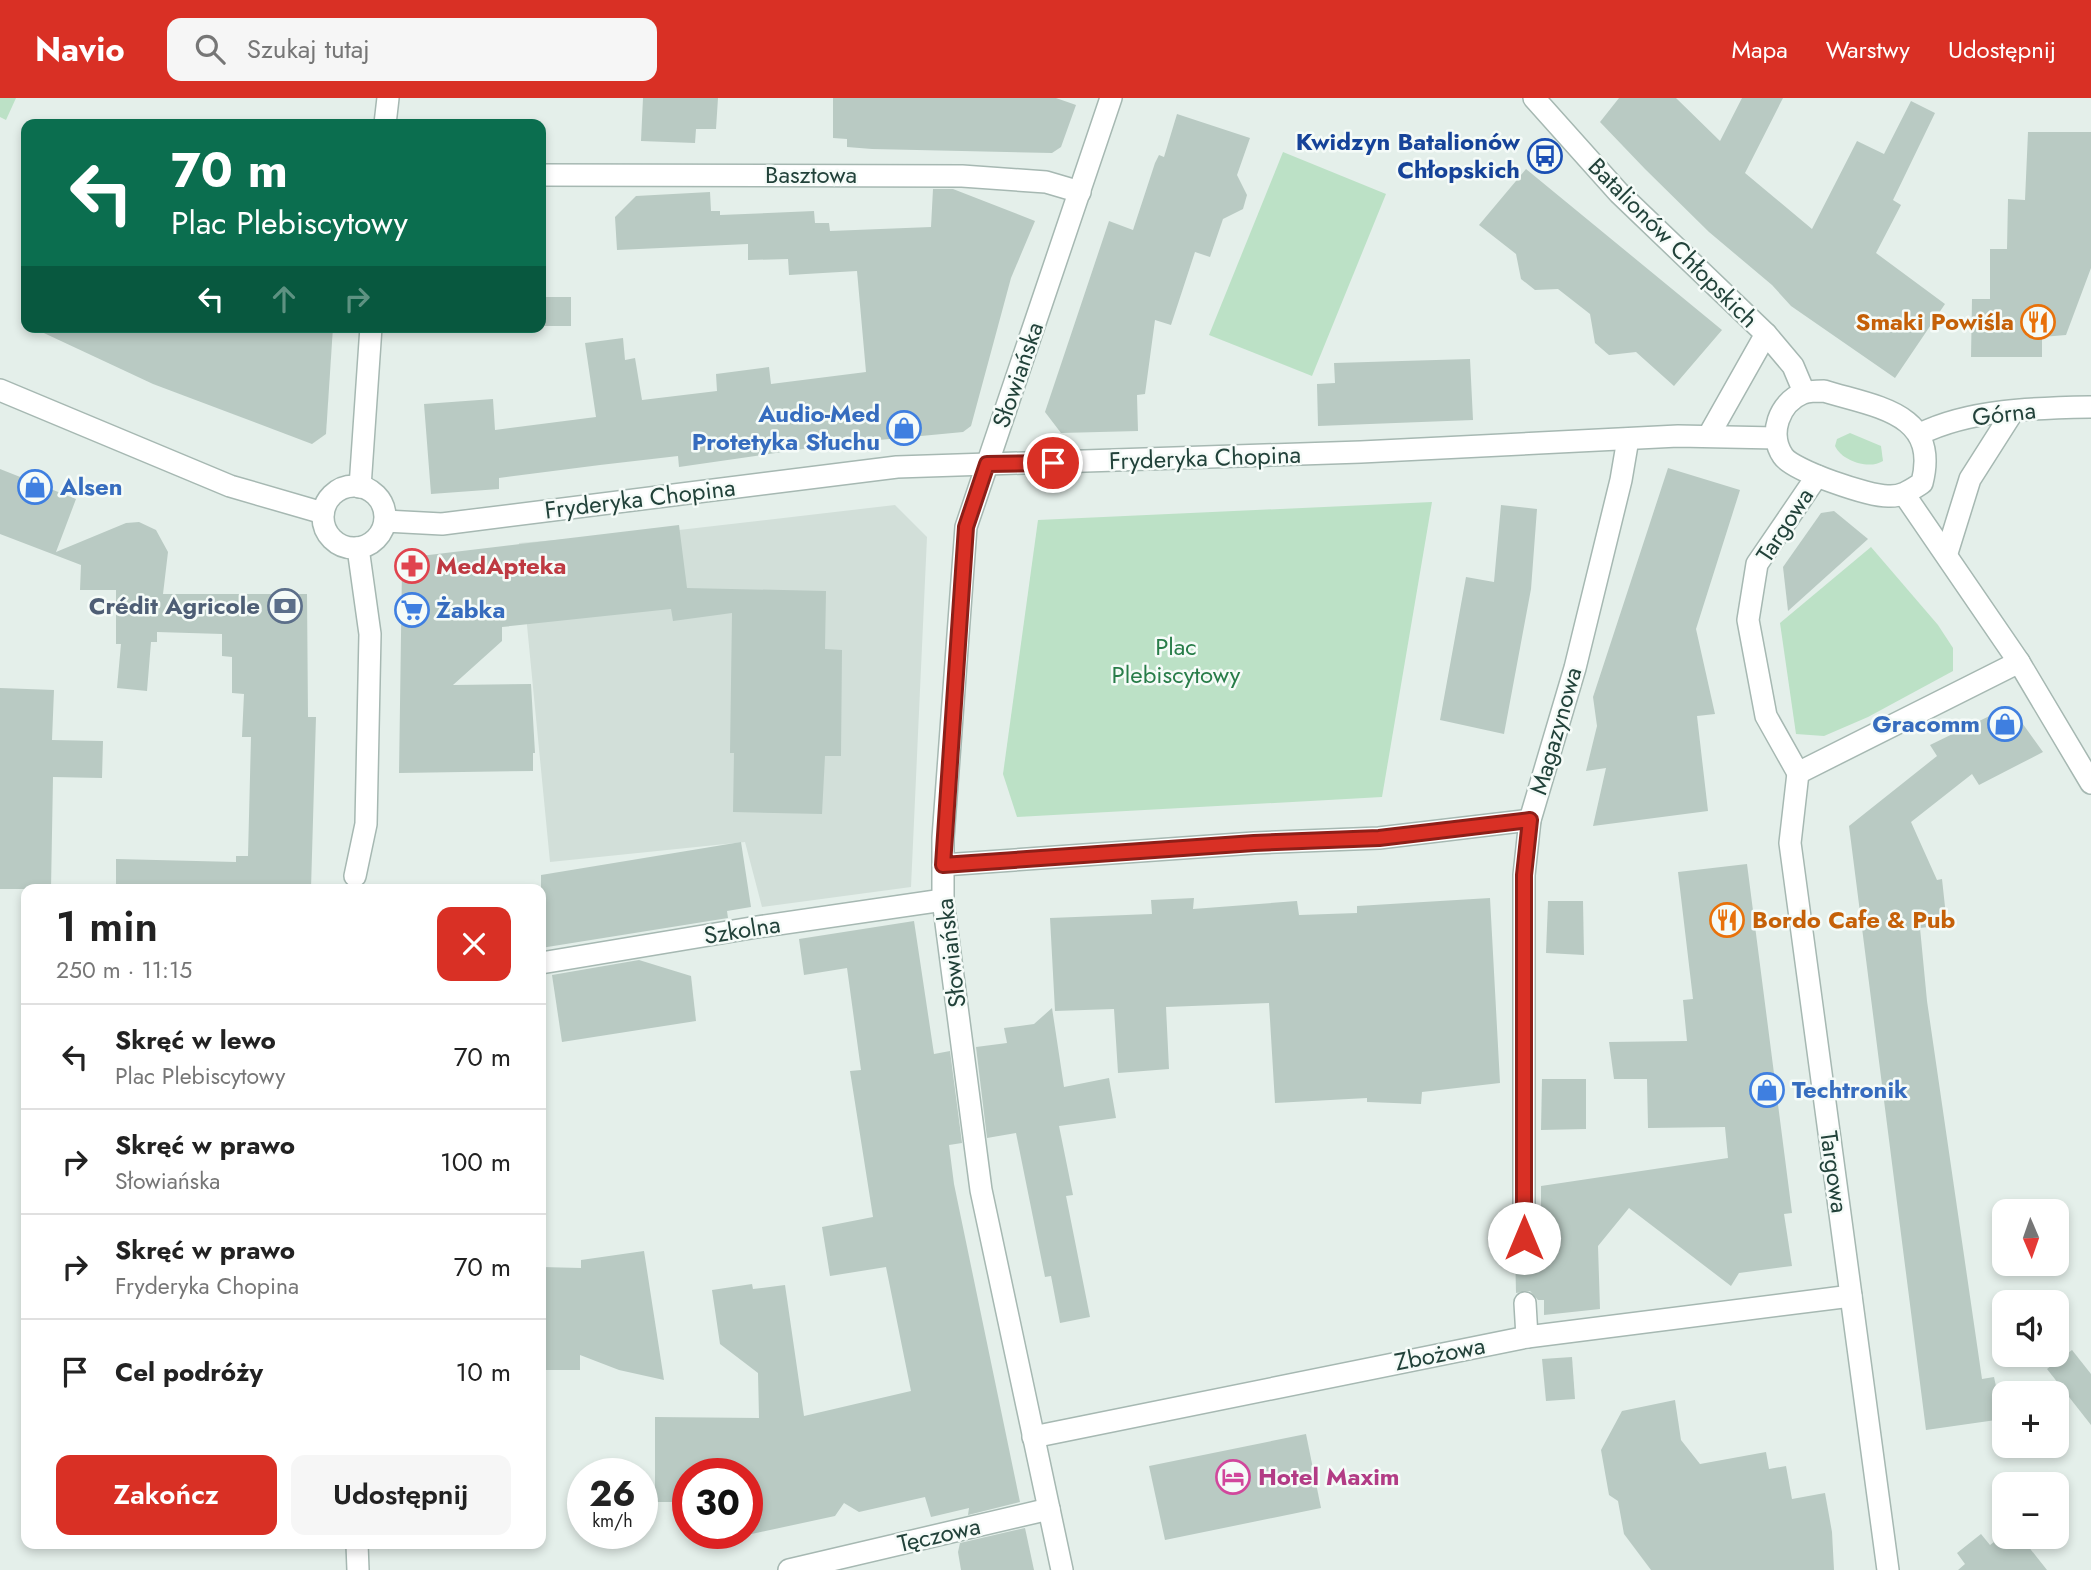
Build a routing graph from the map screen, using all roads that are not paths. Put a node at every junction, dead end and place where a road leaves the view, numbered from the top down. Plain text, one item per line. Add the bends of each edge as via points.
1 (388, 98) edge
2 (1111, 98) edge
3 (1534, 98) edge
4 (386, 119) edge
5 (546, 175) edge
6 (1080, 192) junction
7 (371, 333) edge
8 (1766, 334) junction
9 (0, 390) edge
10 (1804, 392) junction
11 (2091, 407) edge
12 (2012, 413) junction
13 (1920, 434) junction
14 (1709, 435) junction
15 (1776, 438) junction
16 (1628, 439) junction
17 (987, 464) junction
18 (1817, 476) junction
19 (360, 487) junction
20 (1904, 495) junction
21 (323, 513) junction
22 (385, 521) junction
23 (358, 548) junction
24 (1947, 553) junction
25 (2019, 662) junction
26 (1798, 773) junction
27 (2091, 783) edge
28 (1530, 820) junction
29 (943, 865) junction
30 (354, 882) edge
31 (943, 900) junction
32 (546, 962) edge
33 (1524, 1238) dead end
34 (1851, 1296) junction
35 (1525, 1303) dead end
36 (1527, 1337) junction
37 (1032, 1437) junction
38 (1049, 1510) junction
39 (357, 1549) edge
40 (358, 1570) edge
41 (789, 1570) edge
42 (1062, 1570) edge
43 (1888, 1570) edge

1 - 4 street
2 - 6 street, Słowiańska
3 - 8 street, Batalionów Chłopskich via 1619,193
5 - 6 street, Basztowa via 962,176 1046,182
6 - 17 street, Słowiańska
7 - 19 street
8 - 10 street, Batalionów Chłopskich via 1793,366
8 - 14 street
9 - 21 street via 230,486
10 - 13 street via 1824,391 1902,416
10 - 15 street via 1786,405 1777,421
11 - 12 street, Górna
12 - 13 street, Górna via 1947,421
12 - 24 street via 1969,479
13 - 20 street via 1928,459 1922,482
14 - 15 street, Fryderyka Chopina
14 - 16 street, Fryderyka Chopina
15 - 18 street via 1783,457 1797,469
16 - 17 street, Fryderyka Chopina
16 - 28 street, Magazynowa via 1575,668
17 - 22 street, Fryderyka Chopina via 897,467 442,524
17 - 29 street, Słowiańska via 966,527
18 - 20 street via 1886,496
18 - 26 street, Targowa via 1757,564 1748,620 1766,716
19 - 21 street via 340,489
19 - 22 street via 376,496
20 - 24 street
21 - 23 street via 332,539
22 - 23 street via 373,542
23 - 30 street via 370,634 366,824
24 - 25 street
25 - 26 street
25 - 27 street
26 - 34 street, Targowa via 1790,844
28 - 29 street via 1379,838
28 - 33 street, Magazynowa via 1524,875
29 - 31 street, Słowiańska
31 - 32 street, Szkolna
31 - 37 street, Słowiańska via 984,1213
34 - 36 street, Zbożowa
34 - 43 street, Targowa
35 - 36 street
36 - 37 street, Zbożowa
37 - 38 street, Słowiańska
38 - 41 street, Tęczowa
38 - 42 street, Słowiańska
39 - 40 street

